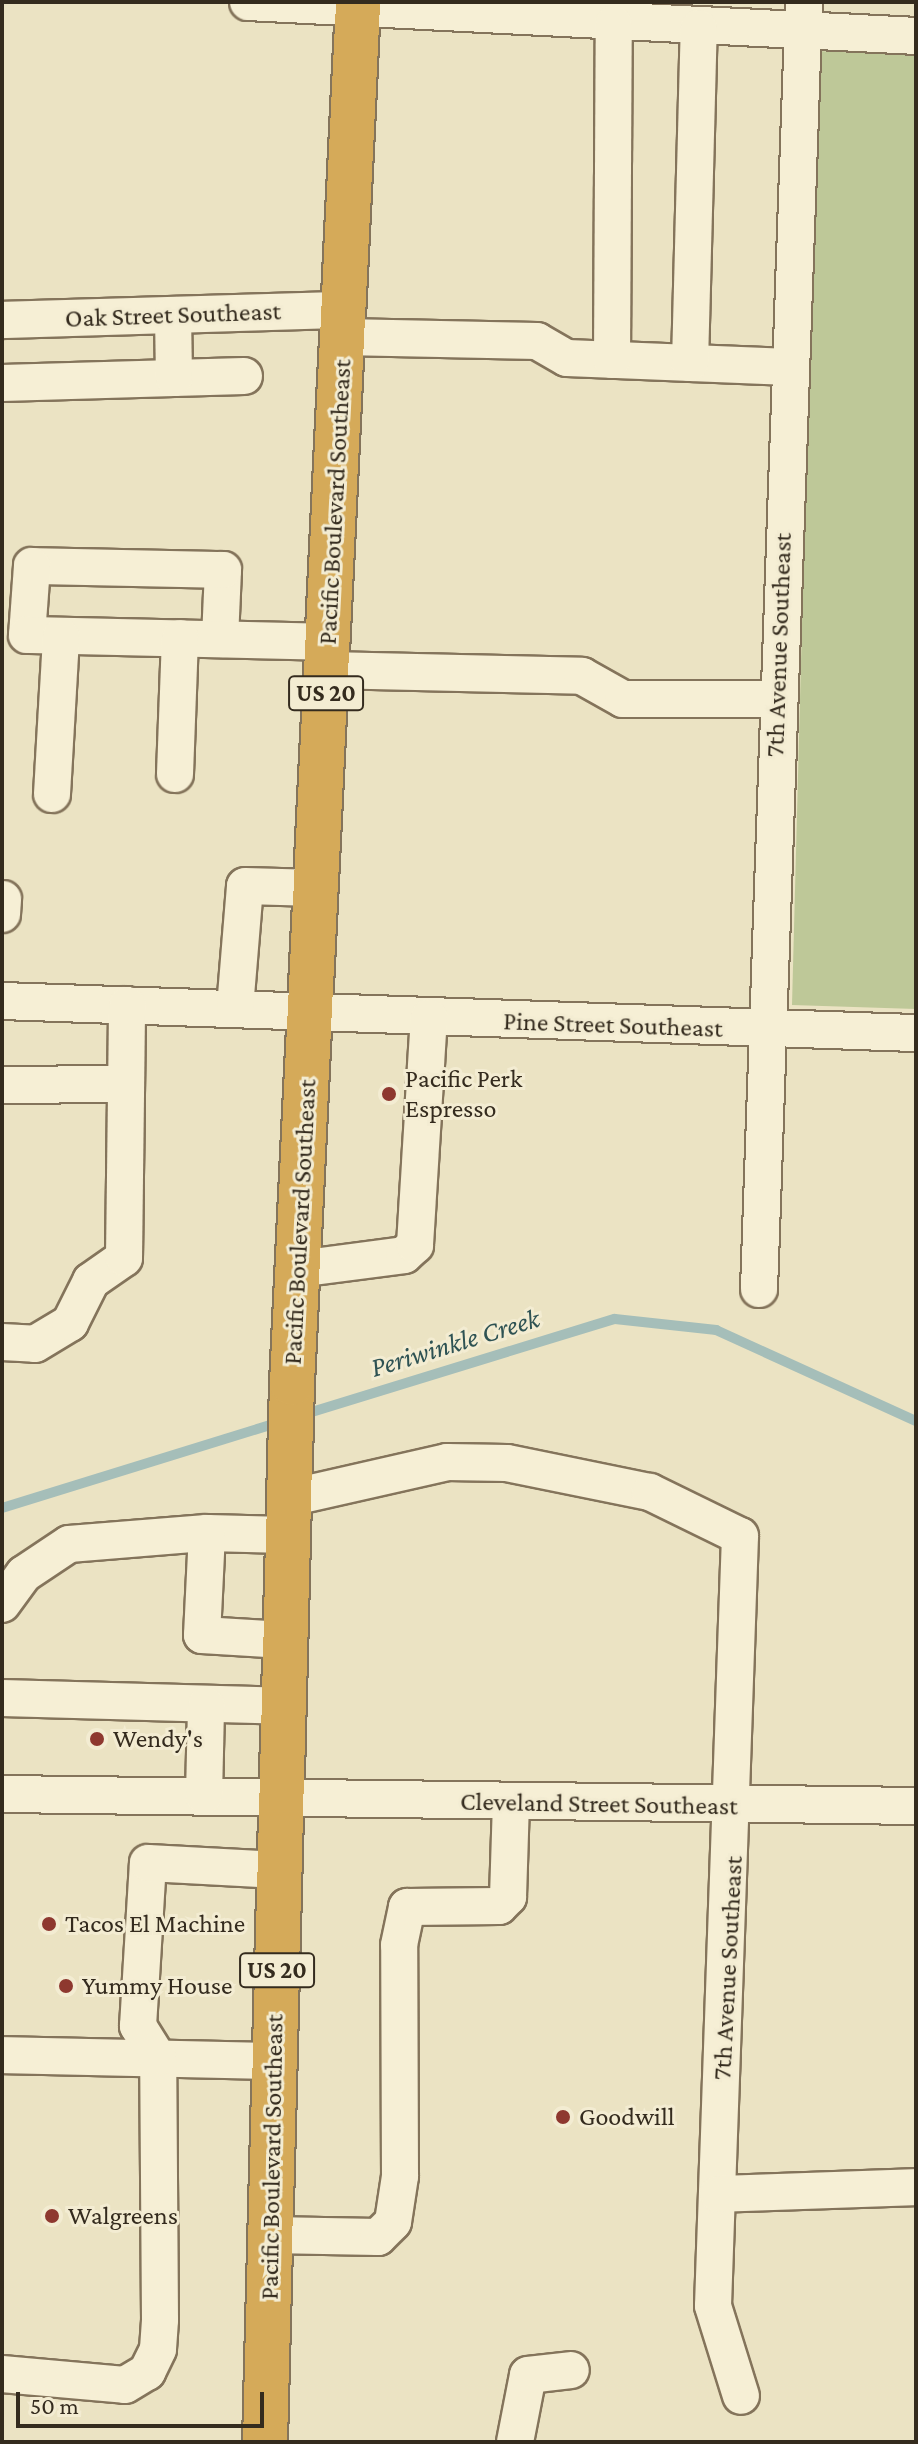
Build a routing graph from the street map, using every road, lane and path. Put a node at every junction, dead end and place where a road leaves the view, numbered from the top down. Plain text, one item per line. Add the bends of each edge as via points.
1 (248, 2) edge
2 (358, 5) edge
3 (556, 11) edge
4 (804, 18) edge
5 (614, 24) junction
6 (699, 28) junction
7 (916, 36) edge
8 (173, 315) junction
9 (2, 320) edge
10 (343, 323) junction
11 (612, 360) junction
12 (690, 363) junction
13 (790, 367) junction
14 (244, 376) dead end
15 (174, 378) junction
16 (2, 383) edge
17 (16, 586) edge
18 (61, 636) junction
19 (180, 638) junction
20 (220, 639) junction
21 (327, 656) junction
22 (777, 699) junction
23 (175, 774) dead end
24 (52, 794) dead end
25 (317, 888) junction
26 (3, 899) edge
27 (2, 914) edge
28 (2, 1001) edge
29 (127, 1005) junction
30 (235, 1008) junction
31 (311, 1011) junction
32 (429, 1017) junction
33 (764, 1031) junction
34 (916, 1033) edge
35 (126, 1084) junction
36 (2, 1085) edge
37 (298, 1269) junction
38 (759, 1289) dead end
39 (2, 1342) edge
40 (288, 1516) junction
41 (207, 1533) junction
42 (2, 1604) edge
43 (284, 1640) junction
44 (2, 1698) edge
45 (206, 1705) junction
46 (283, 1706) junction
47 (2, 1794) edge
48 (281, 1795) junction
49 (204, 1796) junction
50 (511, 1801) junction
51 (916, 1806) edge
52 (735, 1808) junction
53 (279, 1870) junction
54 (2, 2055) edge
55 (158, 2058) junction
56 (275, 2061) junction
57 (916, 2187) edge
58 (718, 2194) junction
59 (270, 2235) junction
60 (571, 2370) dead end
61 (2, 2374) edge
62 (741, 2396) dead end
63 (265, 2442) edge
64 (515, 2442) edge

1 - 2 street
2 - 3 street
2 - 10 highway, Pacific Boulevard Southeast / US 20
3 - 5 street
4 - 6 street
4 - 7 street
4 - 13 street, 7th Avenue Southeast
5 - 6 street
5 - 11 street
6 - 12 street
8 - 9 street, Oak Street Southeast
8 - 10 street, Oak Street Southeast
8 - 15 street
10 - 11 street, Oak Street Southeast via 537,341 567,358
10 - 21 highway, Pacific Boulevard Southeast / US 20
11 - 12 street, Oak Street Southeast
12 - 13 street, Oak Street Southeast
13 - 22 street, 7th Avenue Southeast
14 - 15 street
15 - 16 street
17 - 18 street via 27,635
17 - 20 street via 32,566 223,570
18 - 19 street
18 - 24 street
19 - 20 street
19 - 23 street
20 - 21 street
21 - 22 street via 582,676 623,699
21 - 25 highway, Pacific Boulevard Southeast / US 20
22 - 33 street, 7th Avenue Southeast
25 - 30 street via 245,886
25 - 31 highway, Pacific Boulevard Southeast / US 20
26 - 27 street
28 - 29 street, Pine Street Southeast
29 - 30 street, Pine Street Southeast
29 - 35 street
30 - 31 street, Pine Street Southeast
31 - 32 street, Pine Street Southeast
31 - 37 highway, Pacific Boulevard Southeast / US 20
32 - 33 street, Pine Street Southeast
32 - 37 street via 415,1245 404,1255
33 - 34 street, Pine Street Southeast
33 - 38 street, 7th Avenue Southeast
35 - 36 street
35 - 39 street via 124,1258 91,1281 70,1323 35,1344
37 - 40 highway, Pacific Boulevard Southeast / US 20
40 - 41 street
40 - 43 highway, Pacific Boulevard Southeast / US 20
40 - 52 street, 7th Avenue Southeast via 447,1462 507,1463 650,1492 740,1536
41 - 42 street via 69,1544 24,1574
41 - 43 street via 202,1635
43 - 46 highway, Pacific Boulevard Southeast / US 20
44 - 45 street
45 - 46 street
45 - 49 street
46 - 48 highway, Pacific Boulevard Southeast / US 20
47 - 49 street, Cleveland Street Southeast
48 - 49 street, Cleveland Street Southeast
48 - 50 street, Cleveland Street Southeast
48 - 53 highway, Pacific Boulevard Southeast / US 20
50 - 52 street, Cleveland Street Southeast
50 - 59 street via 508,1897 499,1906 407,1907 399,1945 400,2176 393,2222 378,2237
51 - 52 street, Cleveland Street Southeast
52 - 58 street, 7th Avenue Southeast
53 - 55 street via 148,1863 138,2026
53 - 56 highway, Pacific Boulevard Southeast / US 20
54 - 55 street
55 - 56 street
55 - 61 street via 158,2349 147,2372 125,2385
56 - 59 highway, Pacific Boulevard Southeast / US 20
57 - 58 street
58 - 62 street, 7th Avenue Southeast via 713,2306
59 - 63 highway, Pacific Boulevard Southeast / US 20
60 - 64 street via 528,2375

